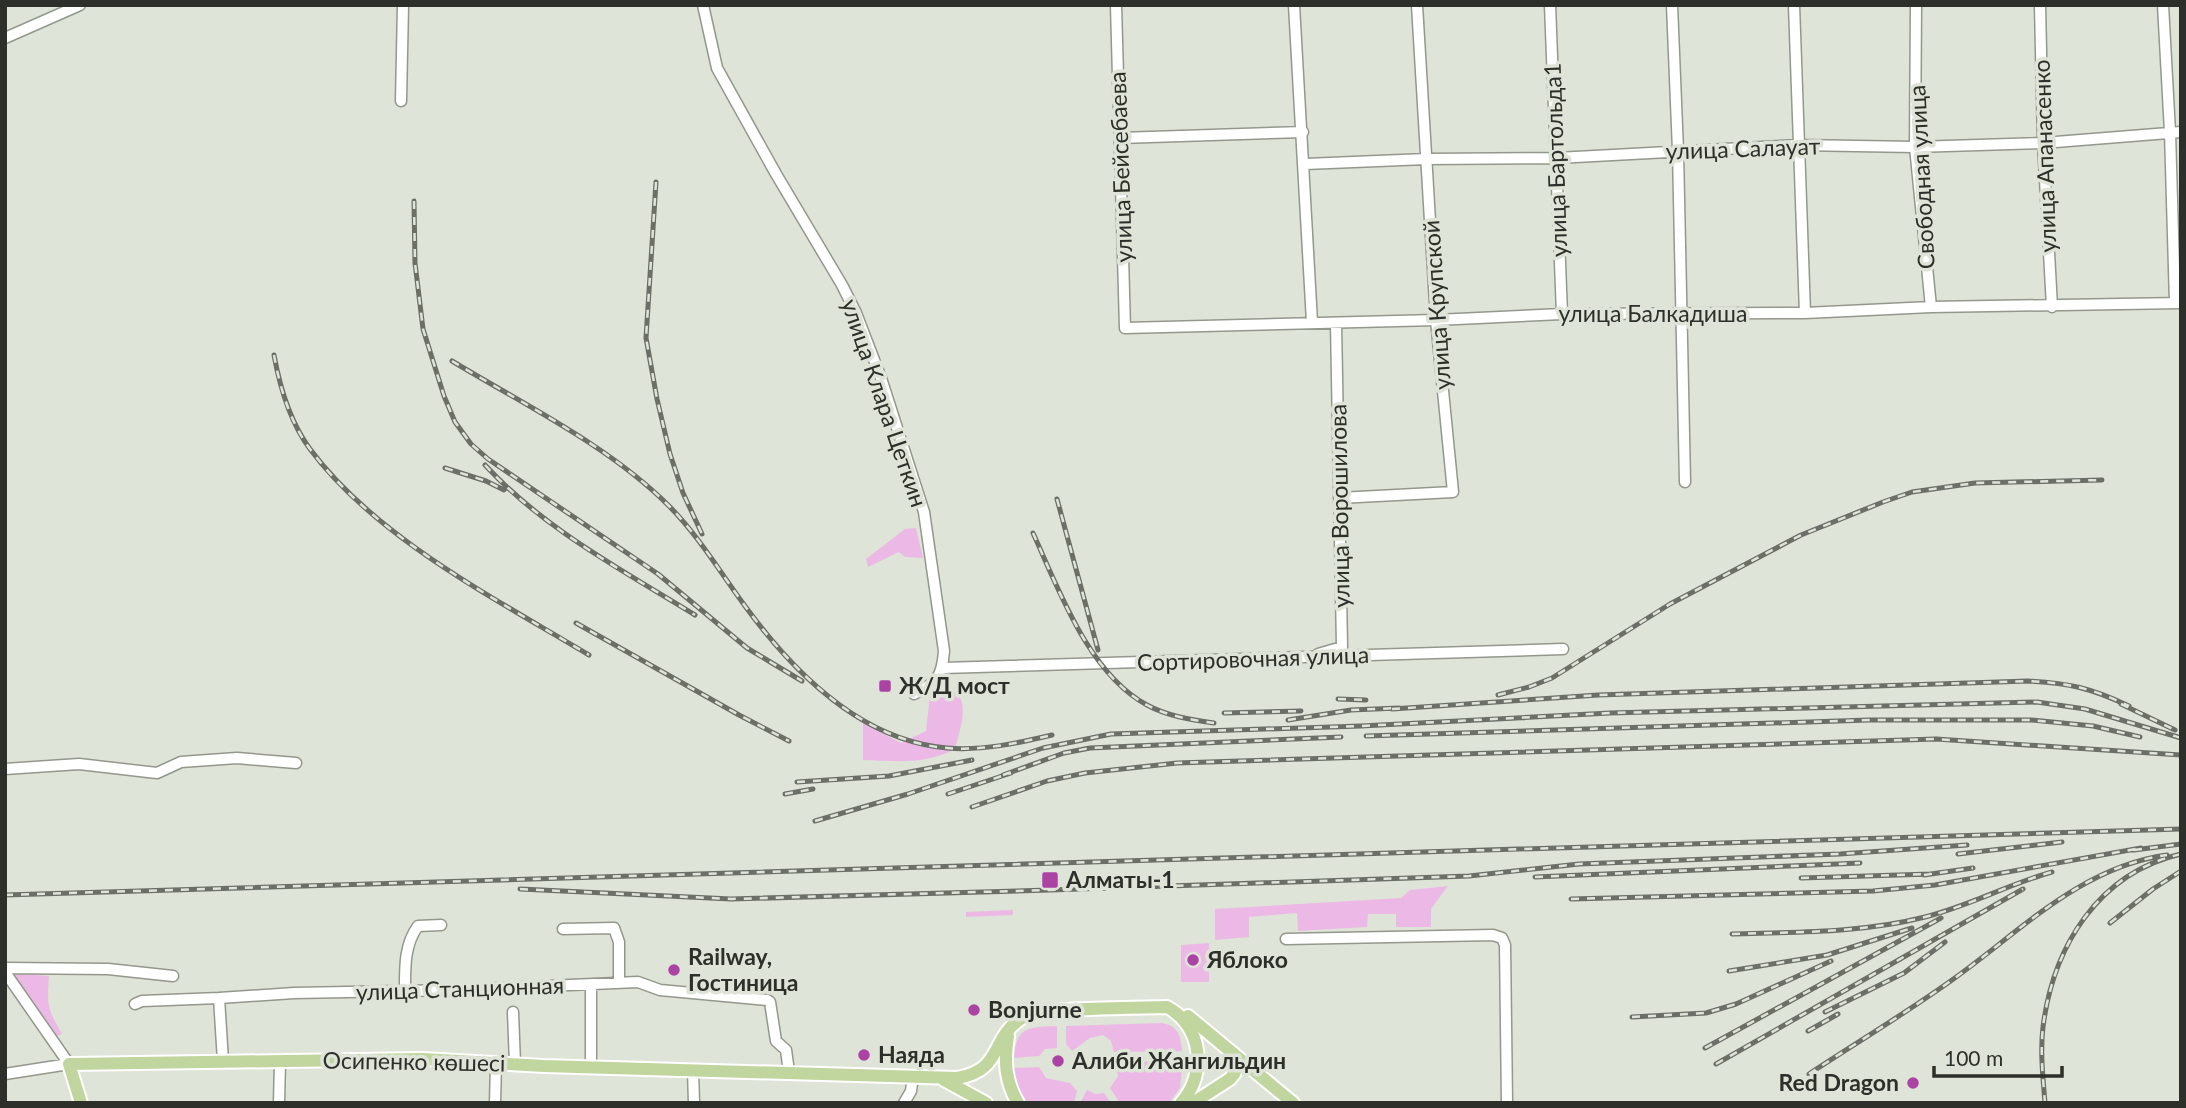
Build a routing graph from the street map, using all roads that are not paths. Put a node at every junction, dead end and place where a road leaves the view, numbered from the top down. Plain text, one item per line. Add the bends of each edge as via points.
1 (80, 5) edge
2 (403, 5) edge
3 (703, 5) edge
4 (1116, 5) edge
5 (1294, 5) edge
6 (1417, 5) edge
7 (1550, 5) edge
8 (1672, 5) edge
9 (1794, 5) edge
10 (1916, 5) edge
11 (2040, 5) edge
12 (2163, 5) edge
13 (5, 38) edge
14 (401, 101) dead end
15 (1303, 132) junction
16 (2175, 132) edge
17 (1121, 138) junction
18 (2043, 143) junction
19 (1798, 145) junction
20 (1915, 147) junction
21 (1678, 151) junction
22 (1557, 158) junction
23 (1426, 159) junction
24 (1305, 164) junction
25 (2178, 303) edge
26 (1931, 307) junction
27 (2052, 307) junction
28 (1805, 313) junction
29 (1562, 314) junction
30 (1683, 315) junction
31 (1436, 320) junction
32 (1312, 322) junction
33 (1336, 323) junction
34 (1125, 328) joint
35 (1685, 482) dead end
36 (1339, 498) junction
37 (1563, 649) dead end
38 (1303, 658) junction
39 (943, 668) junction
40 (914, 694) dead end
41 (296, 763) dead end
42 (5, 769) edge
43 (441, 926) dead end
44 (563, 929) dead end
45 (1286, 939) dead end
46 (5, 970) edge
47 (173, 976) dead end
48 (619, 982) junction
49 (591, 985) junction
50 (405, 991) junction
51 (219, 998) junction
52 (135, 1004) dead end
53 (1167, 1007) junction
54 (513, 1012) dead end
55 (1009, 1029) junction
56 (1233, 1053) junction
57 (280, 1060) junction
58 (223, 1061) junction
59 (496, 1063) junction
60 (69, 1064) junction
61 (515, 1064) junction
62 (591, 1067) junction
63 (693, 1070) junction
64 (789, 1072) junction
65 (5, 1074) edge
66 (913, 1076) junction
67 (940, 1078) junction
68 (1271, 1084) junction
69 (1216, 1088) junction
70 (81, 1103) edge
71 (279, 1103) edge
72 (495, 1103) edge
73 (694, 1103) edge
74 (904, 1103) edge
75 (986, 1103) edge
76 (1018, 1103) edge
77 (1181, 1103) edge
78 (1193, 1103) edge
79 (1293, 1103) edge
80 (1507, 1103) edge

1 - 13 street
2 - 14 street
3 - 39 street, улица Клара Цеткин via 718,68 842,285 881,378 924,512
4 - 17 street, улица Бейсебаева
5 - 15 street
6 - 23 street, улица Крупской
7 - 22 street, улица Бартольда1
8 - 21 street
9 - 19 street
10 - 20 street, Свободная улица
11 - 18 street, улица Апанасенко
12 - 16 street
15 - 17 street
15 - 24 street
16 - 18 street, улица Салауат
16 - 25 street
17 - 34 street, улица Бейсебаева
18 - 20 street, улица Салауат
18 - 27 street, улица Апанасенко
19 - 20 street, улица Салауат
19 - 21 street, улица Салауат
19 - 28 street
20 - 26 street, Свободная улица
21 - 22 street, улица Салауат
21 - 30 street
22 - 23 street, улица Салауат
22 - 29 street, улица Бартольда1
23 - 24 street, улица Салауат
23 - 31 street, улица Крупской
24 - 32 street
25 - 27 street, улица Балкадиша
26 - 27 street, улица Балкадиша
26 - 28 street, улица Балкадиша
28 - 30 street, улица Балкадиша
29 - 30 street, улица Балкадиша
29 - 31 street, улица Балкадиша
30 - 35 street
31 - 33 street, улица Балкадиша
31 - 36 street, улица Крупской via 1453,492
32 - 33 street, улица Балкадиша
32 - 34 street, улица Балкадиша
33 - 36 street, улица Ворошилова
36 - 38 street, улица Ворошилова via 1342,647
37 - 38 street, Сортировочная улица
38 - 39 street, Сортировочная улица
39 - 40 street via 938,679
41 - 42 street via 237,758 181,762 157,773 79,764
43 - 50 street via 418,926 414,931 406,952
44 - 48 street via 614,928 619,942
45 - 80 street via 1493,934 1502,938
46 - 47 street via 108,969
46 - 60 street
48 - 49 street, улица Станционная
48 - 64 street, улица Станционная via 769,1000 776,1041 786,1050
49 - 50 street, улица Станционная
49 - 62 street
50 - 51 street, улица Станционная
51 - 52 street, улица Станционная
51 - 58 street
53 - 55 main road via 1039,1012
53 - 56 main road via 1185,1014
53 - 77 main road via 1185,1019 1197,1046 1194,1079
54 - 61 street
55 - 67 main road via 979,1072
55 - 76 main road via 1004,1060
56 - 68 main road
56 - 69 main road via 1237,1070
57 - 58 main road, Осипенко көшесі
57 - 59 main road, Осипенко көшесі
57 - 71 street
58 - 60 main road, Осипенко көшесі
59 - 61 main road, Осипенко көшесі
59 - 72 street
60 - 65 street, Осипенко көшесі
60 - 70 main road
61 - 62 main road, Осипенко көшесі
62 - 63 main road, Осипенко көшесі
63 - 64 main road, Осипенко көшесі
63 - 73 street
64 - 66 main road, Осипенко көшесі
66 - 67 main road, Осипенко көшесі
66 - 74 street
67 - 75 main road
68 - 69 main road via 1245,1077
68 - 79 main road
69 - 78 main road

